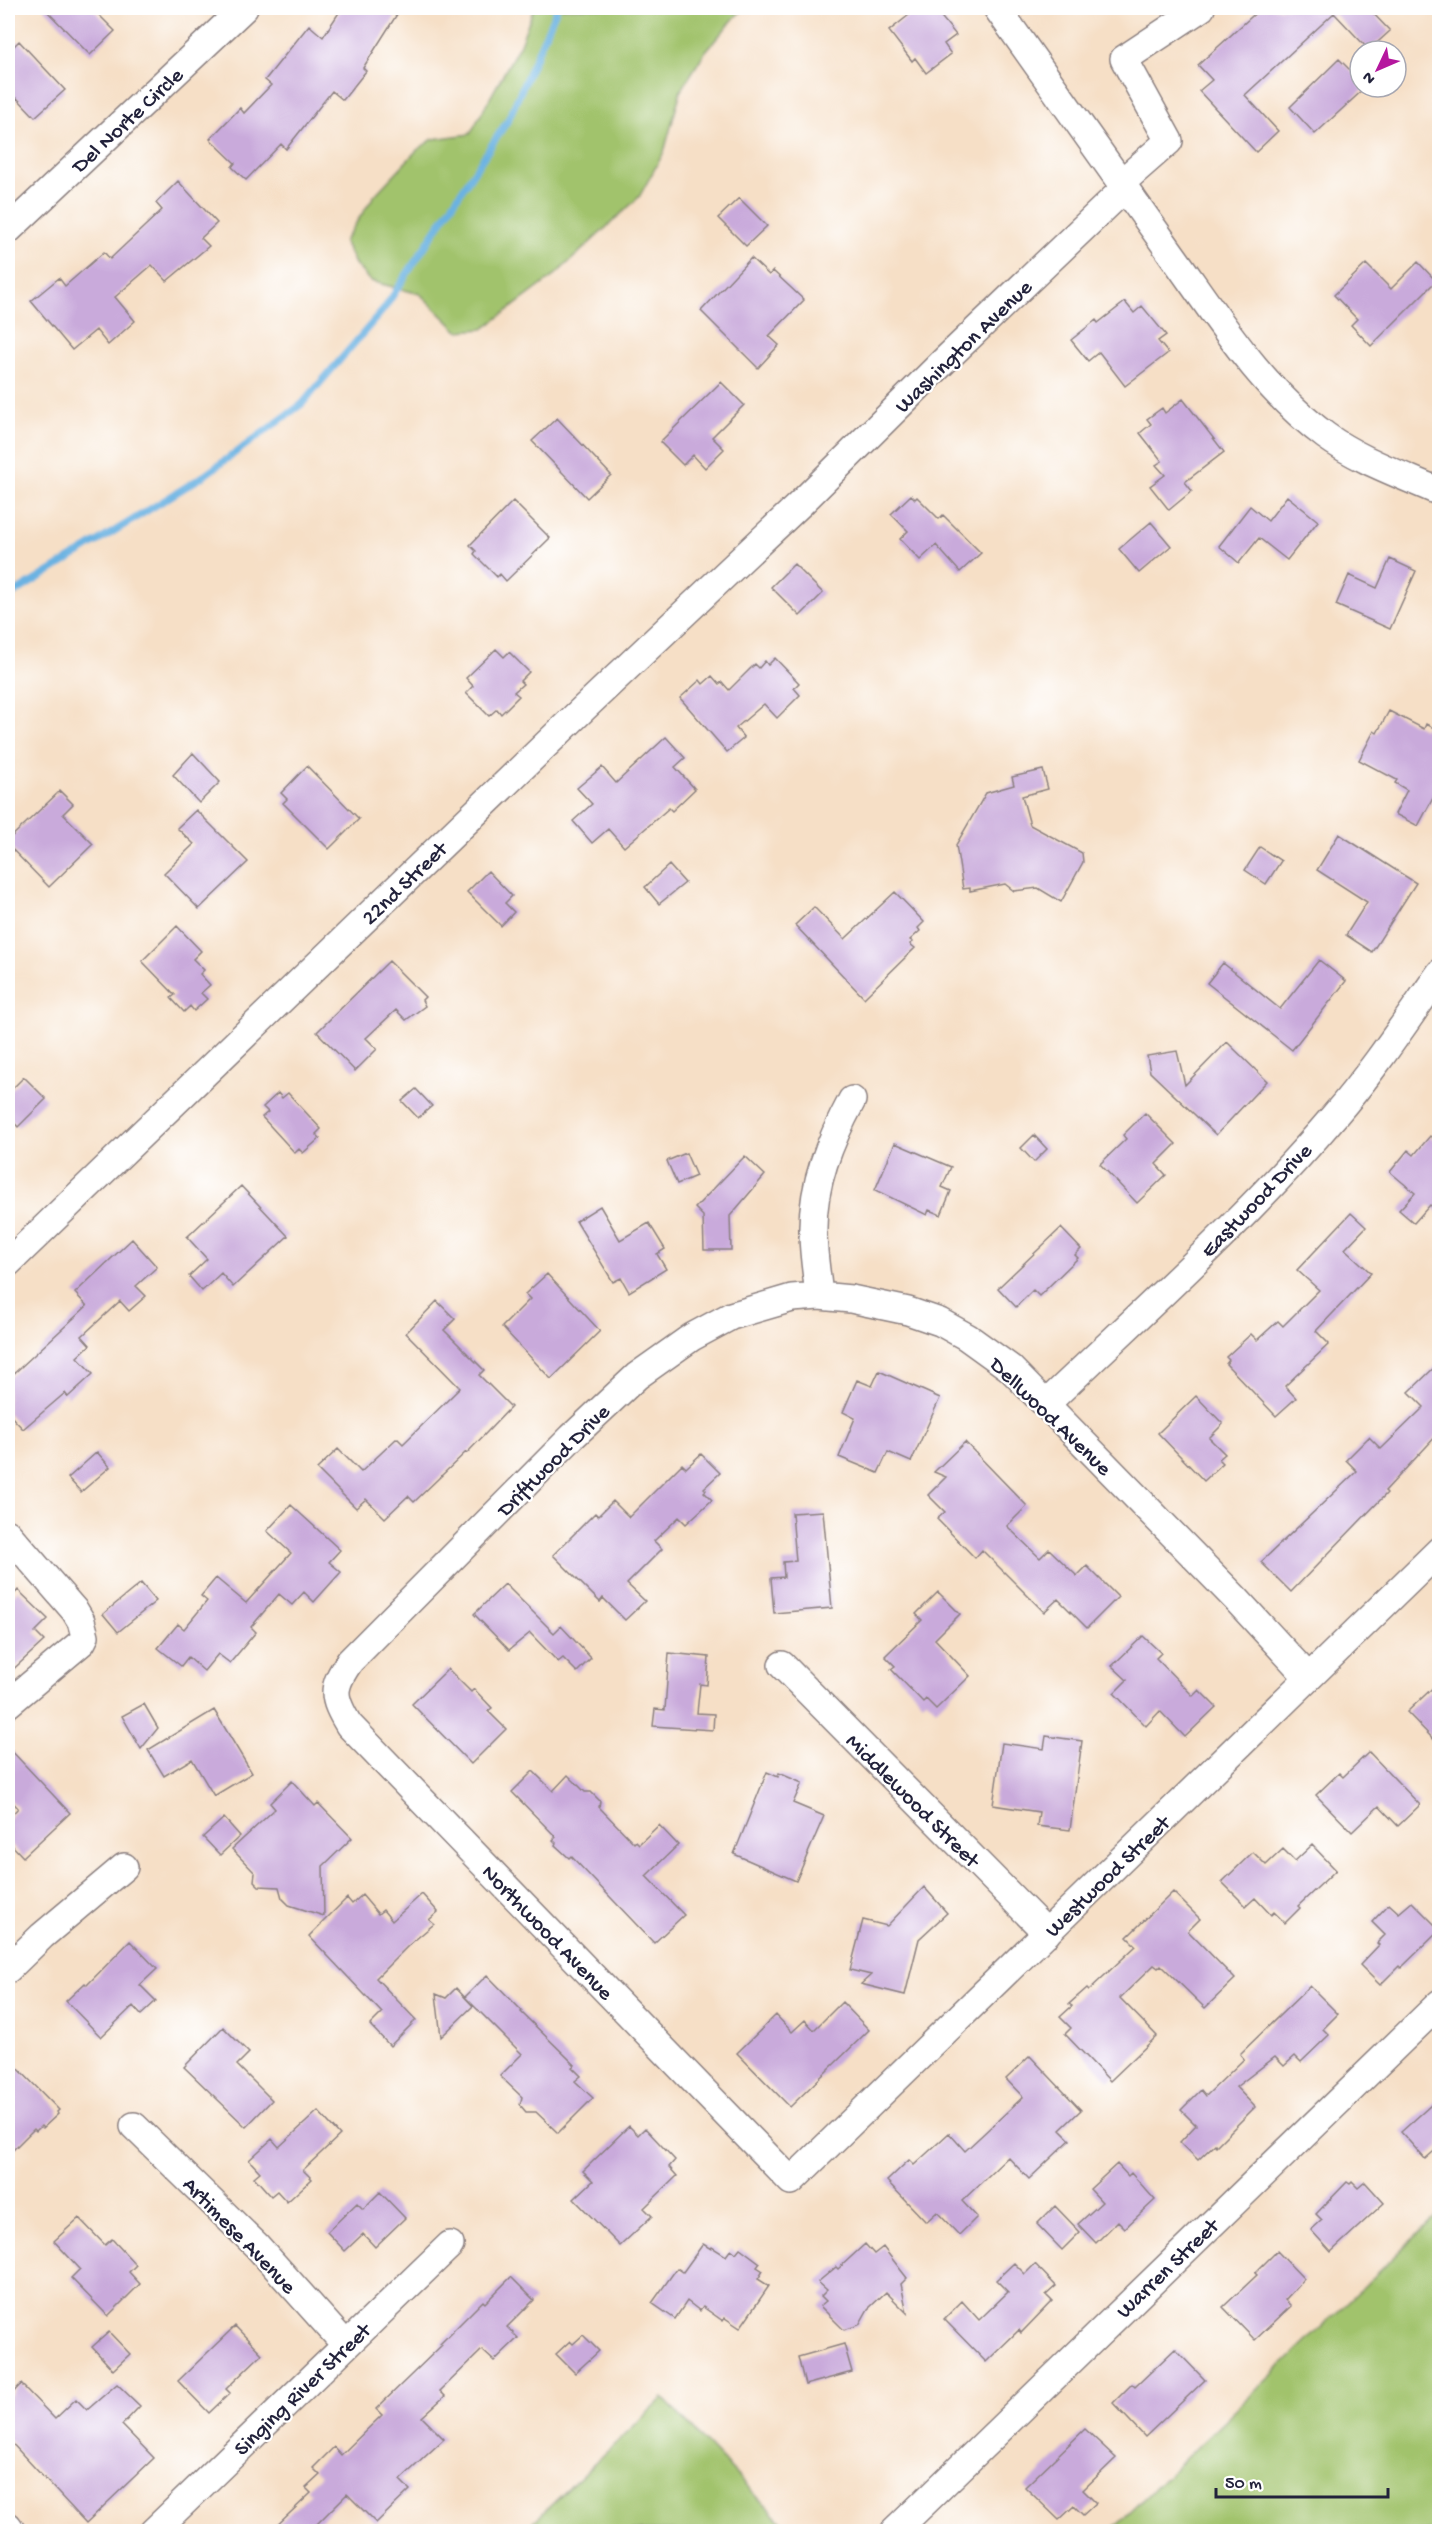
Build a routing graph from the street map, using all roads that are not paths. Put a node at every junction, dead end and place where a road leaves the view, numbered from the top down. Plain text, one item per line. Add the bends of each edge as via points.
1 (244, 8) edge
2 (998, 8) edge
3 (1201, 8) edge
4 (1123, 186) junction
5 (8, 230) edge
6 (1440, 492) edge
7 (800, 504) joint
8 (1440, 973) edge
9 (852, 1100) dead end
10 (8, 1263) edge
11 (819, 1296) junction
12 (1046, 1404) junction
13 (8, 1534) edge
14 (1440, 1550) edge
15 (782, 1665) dead end
16 (1308, 1677) junction
17 (334, 1693) joint
18 (8, 1704) edge
19 (124, 1867) dead end
20 (1047, 1933) junction
21 (8, 1969) edge
22 (1440, 2003) edge
23 (134, 2126) dead end
24 (773, 2163) joint
25 (450, 2245) dead end
26 (345, 2344) junction
27 (8, 2526) edge
28 (12, 2532) edge
29 (153, 2532) edge
30 (894, 2532) edge

1 - 5 street, Del Norte Circle
2 - 4 street
3 - 4 street, Washington Avenue via 1124,59 1169,141
4 - 6 street via 1218,319 1293,410 1357,454
4 - 7 street, Washington Avenue
7 - 10 street, 22nd Street
8 - 12 street, Eastwood Drive via 1373,1067 1251,1208
9 - 11 street via 825,1158 816,1192 813,1231
11 - 12 street, Dellwood Avenue via 908,1311 940,1322 1010,1368
11 - 17 street, Driftwood Drive via 792,1298 731,1316 654,1362 572,1437 350,1661
12 - 16 street, Dellwood Avenue
13 - 18 street via 75,1611 86,1636
14 - 16 street, Westwood Street
15 - 20 street, Middlewood Street
16 - 20 street, Westwood Street
17 - 24 street, Northwood Avenue via 349,1725
19 - 21 street
20 - 24 street, Westwood Street via 791,2181
22 - 30 street, Warren Street
23 - 26 street, Artimese Avenue via 257,2246
25 - 26 street, Singing River Street
26 - 29 street, Singing River Street
27 - 28 street

